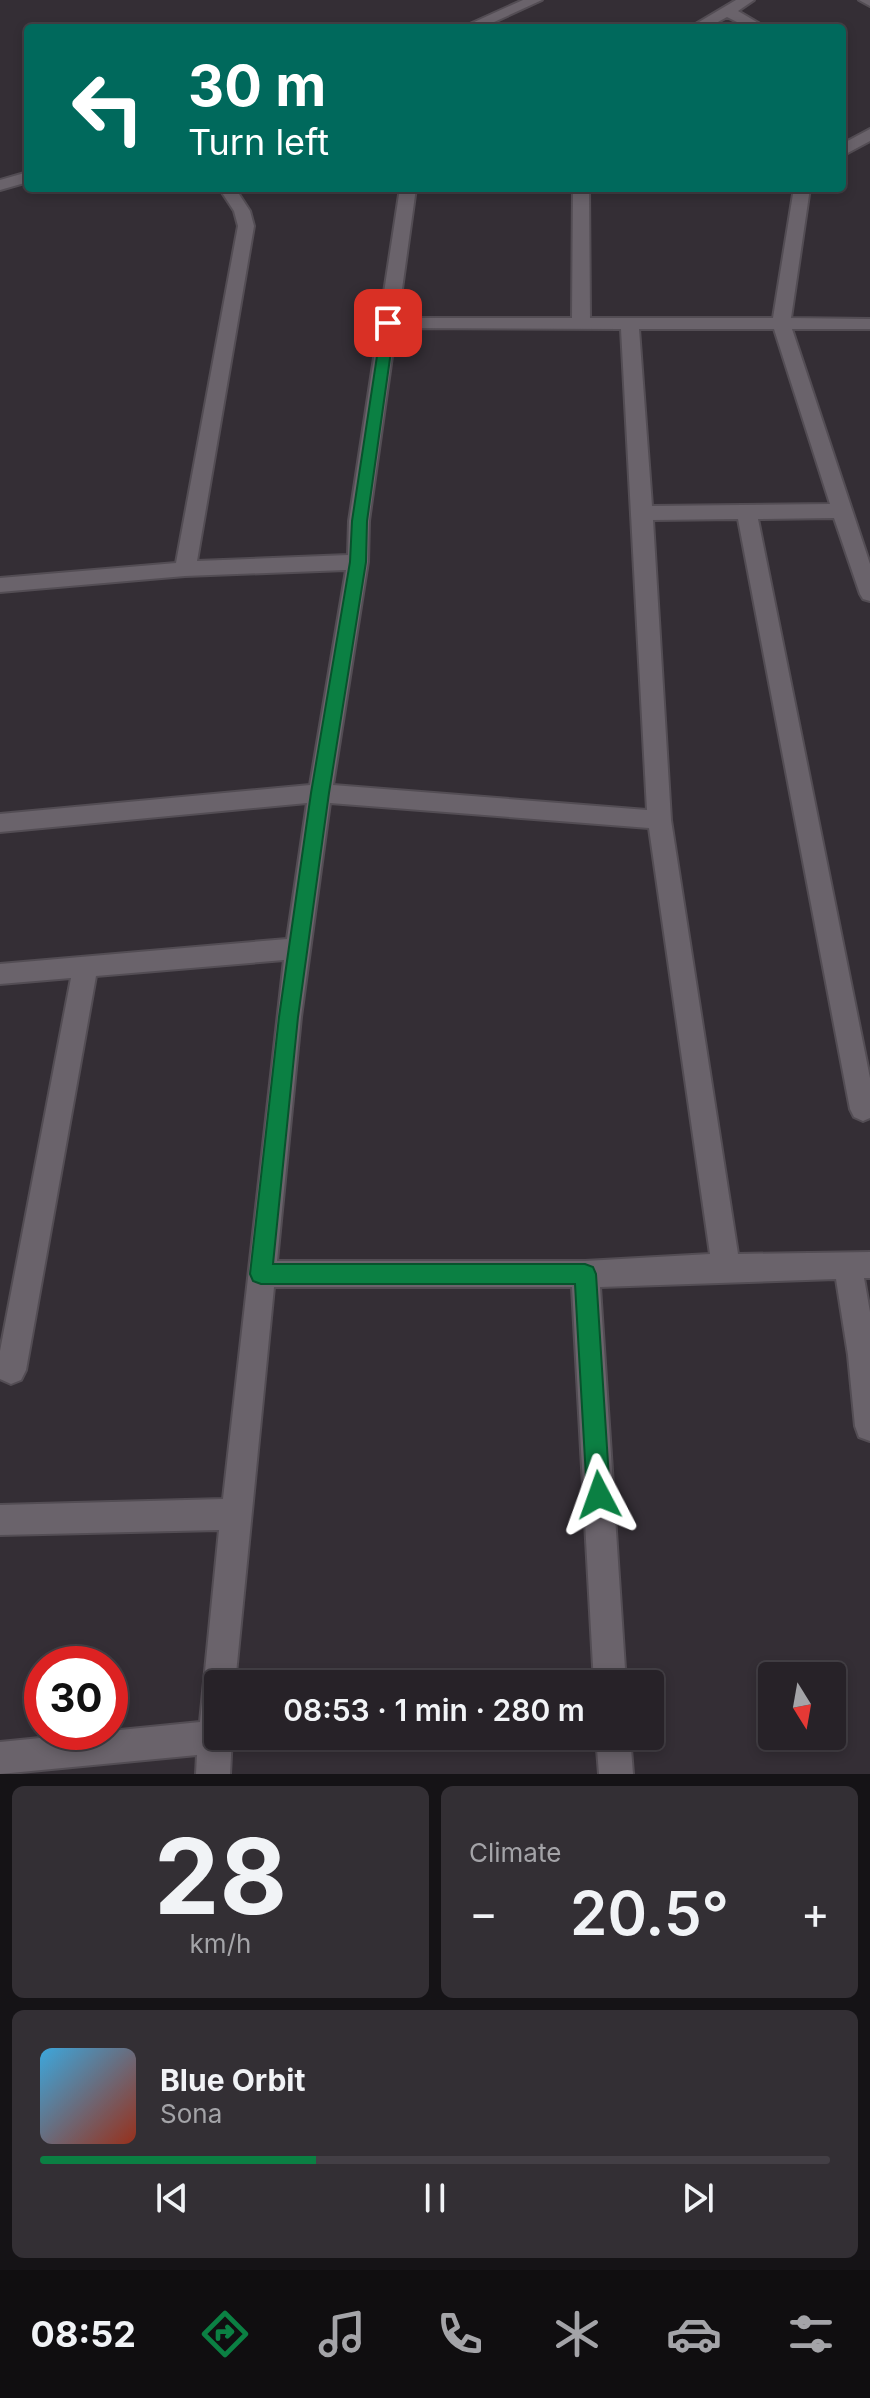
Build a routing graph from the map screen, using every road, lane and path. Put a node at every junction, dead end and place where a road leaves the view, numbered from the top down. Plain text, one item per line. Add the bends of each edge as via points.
1 (535, 0) edge
2 (747, 0) edge
3 (727, 11) junction
4 (478, 24) edge
5 (703, 24) edge
6 (752, 24) edge
7 (870, 134) edge
8 (846, 149) edge
9 (24, 178) edge
10 (0, 185) edge
11 (230, 192) edge
12 (407, 192) edge
13 (581, 192) edge
14 (801, 192) edge
15 (388, 323) junction
16 (581, 323) junction
17 (630, 323) junction
18 (781, 324) junction
19 (870, 324) edge
20 (842, 511) junction
21 (747, 512) junction
22 (643, 513) junction
23 (358, 562) junction
24 (185, 569) junction
25 (868, 582) edge
26 (0, 585) edge
27 (320, 793) junction
28 (659, 820) junction
29 (0, 823) edge
30 (300, 948) junction
31 (85, 969) junction
32 (0, 974) edge
33 (863, 1109) dead end
34 (859, 1266) edge
35 (726, 1267) junction
36 (261, 1274) junction
37 (585, 1274) junction
38 (11, 1370) dead end
39 (870, 1426) edge
40 (237, 1514) junction
41 (0, 1520) edge
42 (220, 1670) edge
43 (609, 1670) edge
44 (204, 1738) edge
45 (213, 1750) edge
46 (614, 1750) edge
47 (0, 1759) edge
48 (213, 1774) edge
49 (616, 1774) edge

1 - 4 street
2 - 3 street
3 - 5 street
3 - 6 street
7 - 8 street
9 - 10 street
11 - 24 street via 246,226
12 - 15 street
13 - 16 street
14 - 18 street
15 - 16 street
15 - 23 street via 359,521
16 - 17 street
17 - 18 street
17 - 22 street
18 - 19 street
18 - 20 street
20 - 21 street
20 - 25 street
21 - 22 street
21 - 33 street
22 - 28 street
23 - 24 street
23 - 27 street
24 - 26 street
27 - 28 street
27 - 29 street
27 - 30 street
28 - 35 street
30 - 31 street
30 - 36 street
31 - 32 street
31 - 38 street
34 - 35 street
34 - 39 street
35 - 37 street
36 - 37 street
36 - 40 street
37 - 43 street
40 - 41 street
40 - 42 street
44 - 47 street
45 - 48 street
46 - 49 street

